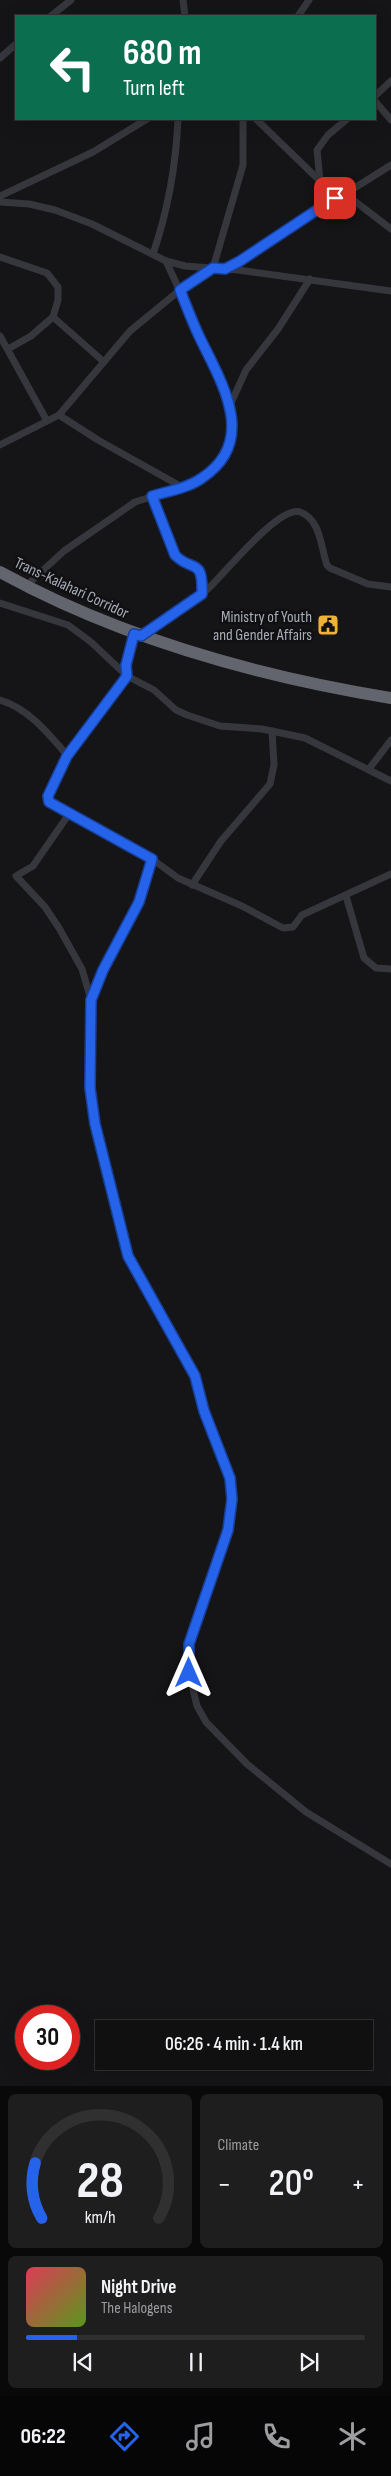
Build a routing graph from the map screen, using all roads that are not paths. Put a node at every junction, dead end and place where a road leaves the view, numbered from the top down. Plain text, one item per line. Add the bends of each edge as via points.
1 (71, 0) edge
2 (183, 0) edge
3 (309, 0) edge
4 (52, 15) edge
5 (185, 15) edge
6 (299, 15) edge
7 (15, 45) edge
8 (0, 58) edge
9 (391, 81) edge
10 (376, 95) edge
11 (376, 102) edge
12 (145, 120) edge
13 (178, 120) edge
14 (243, 120) edge
15 (257, 120) edge
16 (346, 120) edge
17 (391, 120) edge
18 (391, 165) edge
19 (320, 181) junction
20 (344, 193) junction
21 (0, 196) edge
22 (0, 202) edge
23 (391, 229) edge
24 (153, 254) junction
25 (0, 257) edge
26 (166, 261) junction
27 (213, 268) junction
28 (225, 269) junction
29 (310, 279) junction
30 (180, 290) junction
31 (391, 291) edge
32 (53, 317) junction
33 (0, 336) edge
34 (8, 349) junction
35 (104, 362) junction
36 (231, 403) junction
37 (59, 415) junction
38 (47, 421) junction
39 (0, 445) edge
40 (182, 487) junction
41 (152, 496) junction
42 (0, 572) edge
43 (26, 586) junction
44 (391, 587) edge
45 (202, 594) junction
46 (0, 602) edge
47 (138, 635) junction
48 (127, 676) junction
49 (391, 698) edge
50 (0, 700) edge
51 (272, 730) junction
52 (391, 740) edge
53 (67, 756) junction
54 (369, 769) junction
55 (391, 781) edge
56 (69, 814) junction
57 (152, 859) junction
58 (391, 874) edge
59 (192, 885) junction
60 (346, 896) junction
61 (391, 969) edge
62 (91, 1000) junction
63 (391, 1864) edge

1 - 4 street
2 - 5 street
3 - 6 street
7 - 8 street
9 - 10 street
11 - 17 street
12 - 21 street via 93,152
13 - 24 street via 170,191
14 - 27 street via 243,165
15 - 19 street
16 - 19 street via 317,150
18 - 20 street
19 - 20 street
20 - 23 street
20 - 28 street
22 - 24 street via 55,210
24 - 26 street
25 - 32 street via 47,273 58,287
26 - 27 street
26 - 30 street
27 - 28 street
27 - 30 street
28 - 29 street
29 - 31 street
29 - 36 street via 278,329 250,363
30 - 35 street via 130,331
30 - 36 street
32 - 34 street via 31,336
32 - 35 street
33 - 34 street
34 - 38 street
35 - 37 street
36 - 40 street via 231,430 224,458 201,479
37 - 38 street
37 - 40 street
38 - 39 street
40 - 41 street
41 - 43 street via 141,498 97,527 64,551
41 - 45 street via 175,555 196,566 200,573
42 - 43 highway, Trans-Kalahari Corridor
43 - 47 highway, Trans-Kalahari Corridor
44 - 45 street via 368,584 330,568 316,528 302,512 293,512 283,516 248,546
45 - 47 street
46 - 48 street via 68,625
47 - 48 street via 126,665
47 - 49 highway, Trans-Kalahari Corridor via 292,678
48 - 51 street via 154,690 176,710 208,724
48 - 53 street
50 - 53 street via 22,709
51 - 54 street via 305,738
51 - 59 street via 274,765 270,784 221,841
52 - 54 street
53 - 56 street via 48,796 49,802
54 - 55 street
56 - 57 street
56 - 62 street via 33,866 16,876 45,907 70,944
57 - 59 street
57 - 62 street via 139,902
58 - 60 street
59 - 60 street via 232,901 283,928 293,927 302,915
60 - 61 street via 364,958 376,968
62 - 63 street via 90,1088 95,1124 121,1234 128,1256 195,1376 204,1411 230,1478 232,1499 228,1530 189,1644 189,1673 196,1706 206,1722 247,1764 306,1812

